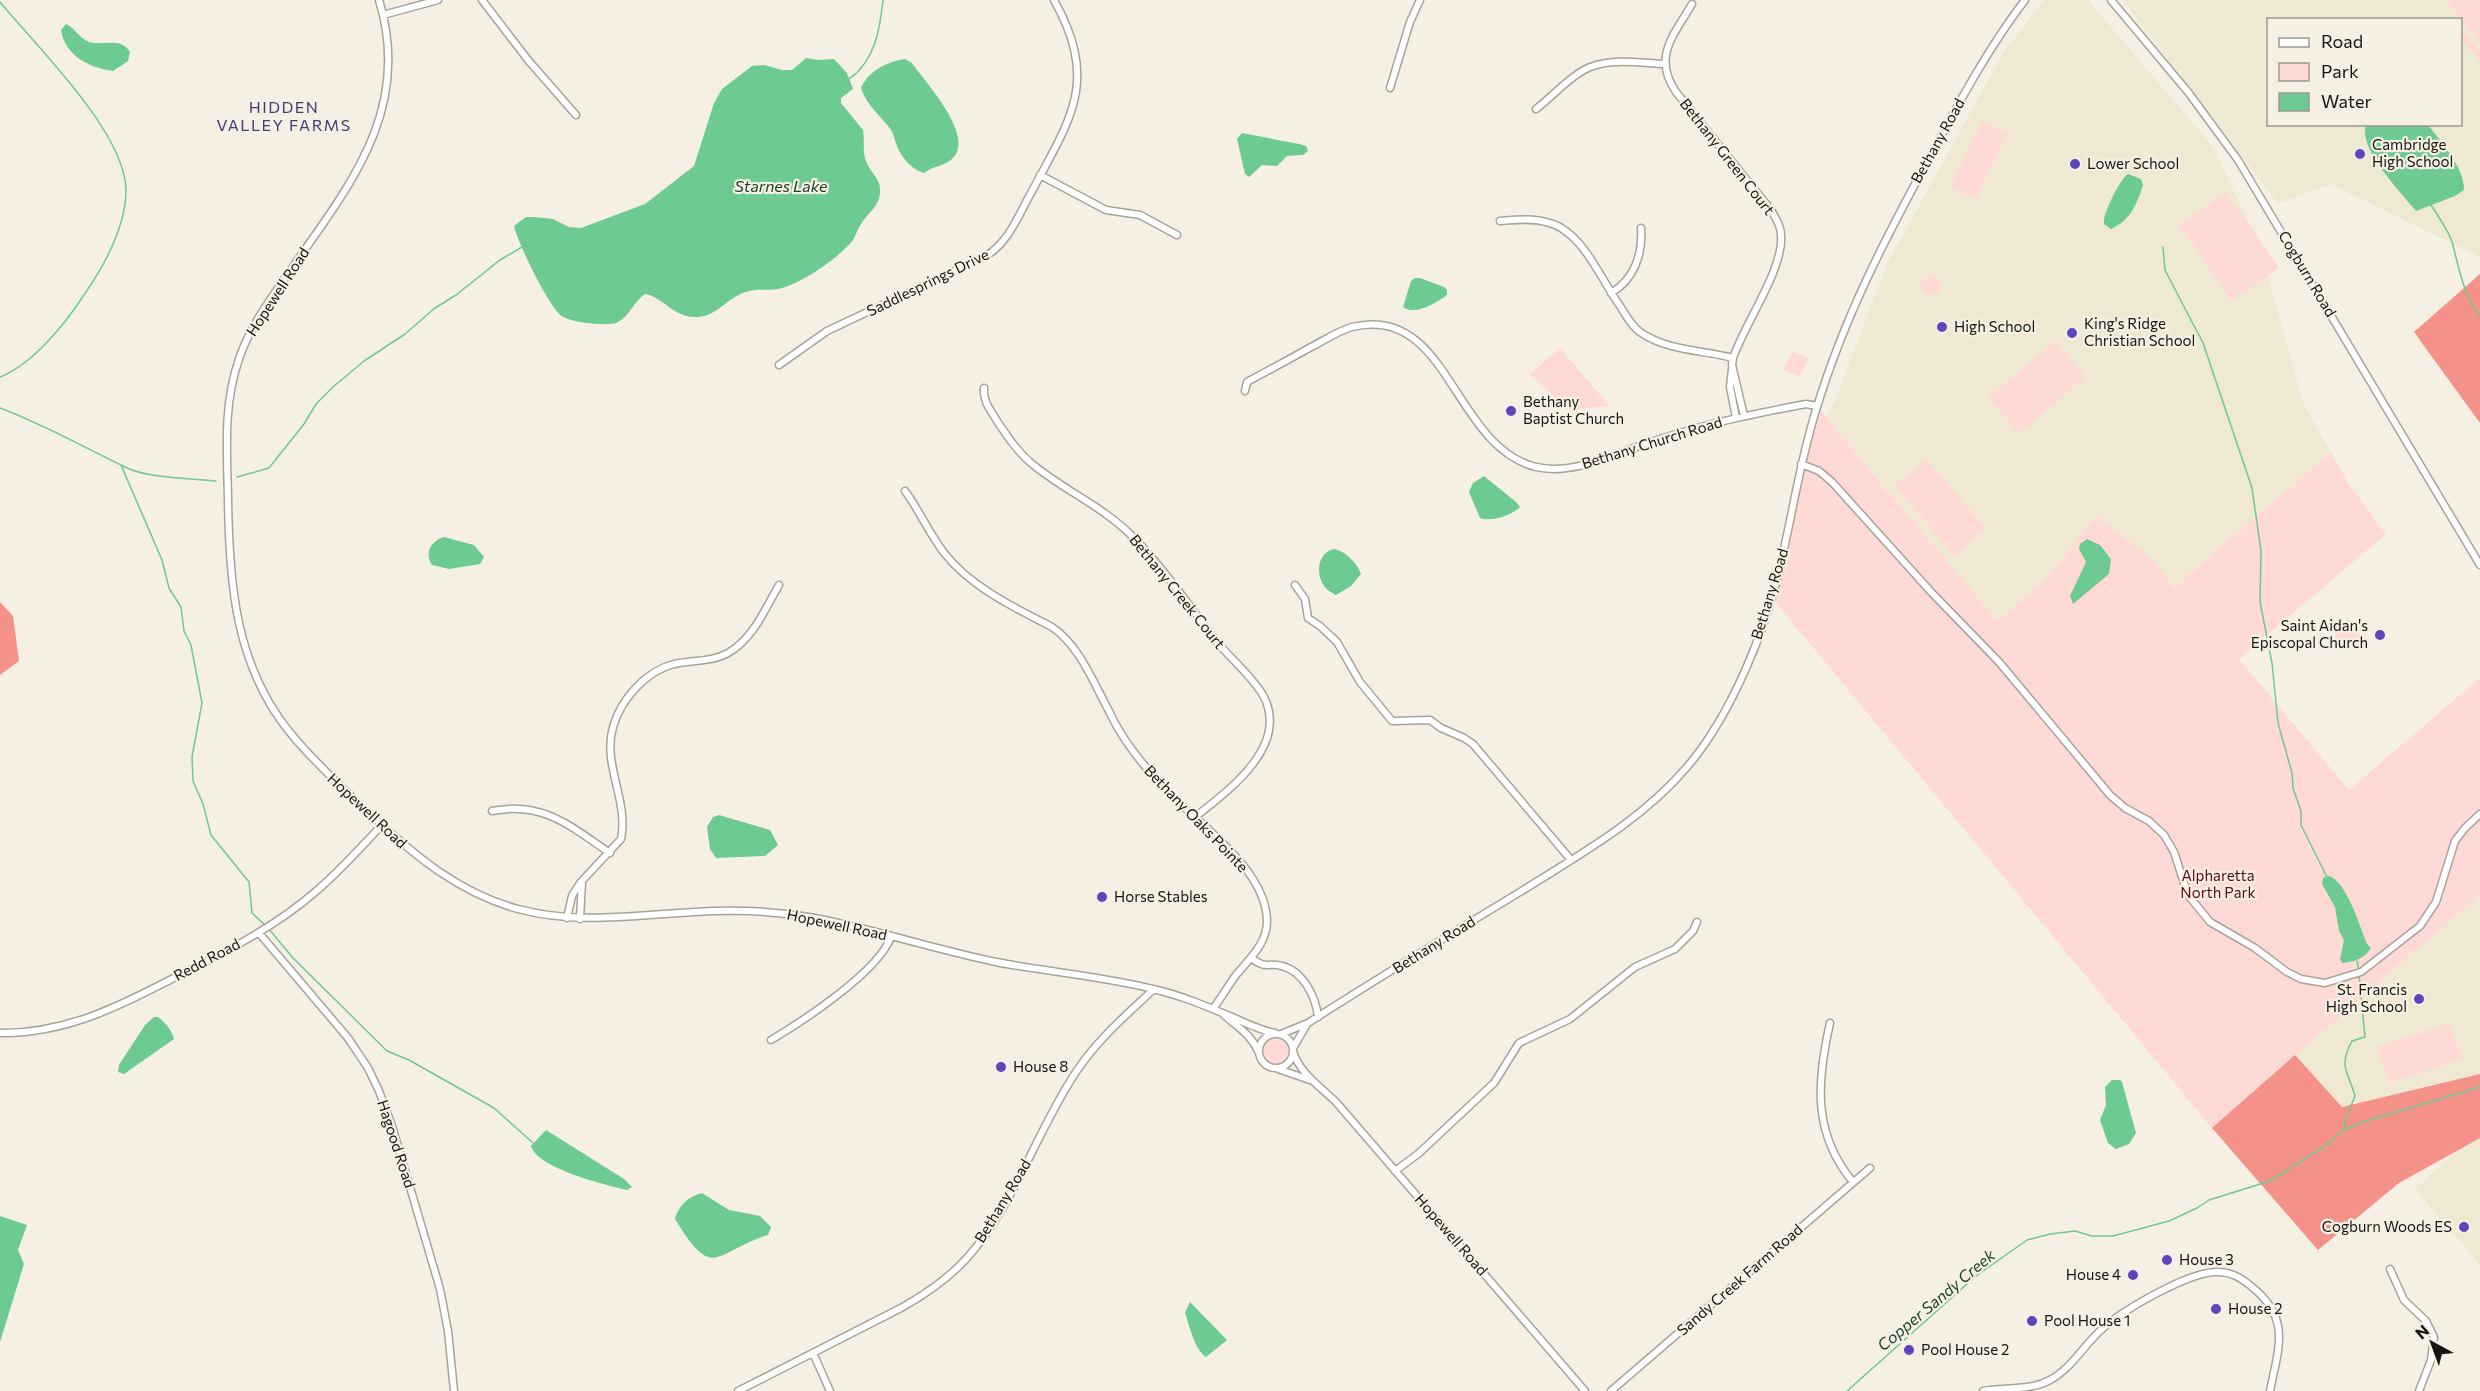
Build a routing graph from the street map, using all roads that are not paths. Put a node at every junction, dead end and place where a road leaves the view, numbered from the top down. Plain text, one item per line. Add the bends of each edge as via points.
1 (379, 0) edge
2 (438, 0) edge
3 (482, 0) edge
4 (1054, 0) edge
5 (1420, 0) edge
6 (2025, 0) edge
7 (2111, 0) edge
8 (1692, 4) dead end
9 (383, 15) junction
10 (1664, 64) junction
11 (1390, 88) dead end
12 (1536, 109) dead end
13 (576, 115) dead end
14 (1040, 175) junction
15 (1500, 221) dead end
16 (1641, 228) dead end
17 (1177, 235) dead end
18 (1611, 293) junction
19 (1733, 362) junction
20 (779, 365) dead end
21 (984, 388) dead end
22 (1245, 391) dead end
23 (1817, 406) junction
24 (1744, 416) junction
25 (1736, 418) junction
26 (1801, 464) junction
27 (905, 491) dead end
28 (2480, 565) edge
29 (778, 585) dead end
30 (1294, 585) dead end
31 (492, 811) dead end
32 (2480, 814) edge
33 (1195, 818) junction
34 (382, 825) junction
35 (610, 853) junction
36 (1571, 860) junction
37 (582, 880) junction
38 (567, 918) junction
39 (580, 919) junction
40 (1697, 922) dead end
41 (259, 933) junction
42 (891, 937) junction
43 (1251, 958) junction
44 (1154, 989) junction
45 (1213, 1009) junction
46 (1221, 1013) junction
47 (1318, 1017) junction
48 (1308, 1023) junction
49 (1830, 1023) dead end
50 (0, 1033) edge
51 (1278, 1034) junction
52 (771, 1041) dead end
53 (1293, 1050) junction
54 (1258, 1053) junction
55 (1274, 1068) junction
56 (1314, 1082) junction
57 (1870, 1168) dead end
58 (1395, 1170) junction
59 (1853, 1182) junction
60 (2390, 1269) dead end
61 (813, 1353) junction
62 (454, 1391) edge
63 (738, 1391) edge
64 (830, 1391) edge
65 (1585, 1391) edge
66 (1611, 1391) edge
67 (1983, 1391) edge
68 (2270, 1391) edge
69 (2420, 1391) edge

1 - 9 street, Hopewell Road
2 - 9 street
3 - 13 street
4 - 14 street, Saddlesprings Drive via 1071,36 1077,84 1068,124
5 - 11 street
6 - 23 street, Bethany Road via 1969,84 1873,262 1842,332
7 - 28 street, Cogburn Road via 2188,92 2238,160
8 - 10 street via 1668,44
9 - 34 street, Hopewell Road via 389,73 376,131 348,187 249,335 232,383 226,433 231,584 247,655 261,687 289,732
10 - 12 street via 1596,65 1583,70
10 - 19 street, Bethany Green Court via 1676,92 1771,210 1780,229 1780,252
14 - 17 street via 1106,210 1140,215
14 - 20 street, Saddlesprings Drive via 1008,236 994,250 827,331
15 - 18 street via 1531,219 1564,231 1581,247
16 - 18 street via 1636,264 1623,284
18 - 19 street via 1642,334
19 - 24 street
19 - 25 street via 1730,387
21 - 33 street, Bethany Creek Court via 983,400 1018,450 1135,538 1263,696 1269,729 1262,752
22 - 25 street, Bethany Church Road via 1247,382 1340,331 1379,325 1401,330 1424,345 1492,440 1511,456 1537,467 1581,466 1661,438
23 - 24 street, Bethany Church Road via 1806,404
23 - 26 street, Bethany Road
24 - 25 street, Bethany Church Road
26 - 32 street via 1832,482 1999,662 2110,795 2163,833 2174,852 2188,895 2206,917 2294,976 2325,983 2353,976 2420,926 2436,902 2451,848
26 - 36 street, Bethany Road via 1775,587 1747,665 1721,719 1699,752 1658,797
27 - 33 street, Bethany Oaks Pointe via 955,566 1065,637 1138,759
29 - 35 street via 753,630 735,649 658,671 640,684 621,708 610,746 622,803 622,833
30 - 36 street via 1305,598 1308,618 1337,642 1360,682 1392,721 1430,720 1473,744
31 - 35 street via 512,808 547,813
33 - 43 street, Bethany Oaks Pointe via 1246,870 1262,899 1266,930
34 - 38 street, Hopewell Road via 435,871 468,890 515,909
34 - 41 street, Redd Road via 313,894
35 - 37 street
36 - 47 street, Bethany Road
37 - 38 street via 572,896
37 - 39 street
38 - 39 street, Hopewell Road
39 - 42 street, Hopewell Road via 751,911 812,918
40 - 58 street via 1675,949 1635,967 1570,1019 1519,1043 1494,1083 1418,1154
41 - 50 street, Redd Road via 94,1017 40,1031
41 - 62 street, Hagood Road via 348,1038 379,1091 440,1289
42 - 44 street, Hopewell Road via 998,962
42 - 52 street via 885,949 830,1002
43 - 45 street, Bethany Oaks Pointe
43 - 47 street via 1263,966 1287,968 1307,984
44 - 45 street, Hopewell Road
44 - 61 street, Bethany Road via 1083,1061 989,1229 966,1259 922,1297
45 - 46 street, Hopewell Road
46 - 51 street, Hopewell Road
46 - 54 street, Hopewell Road via 1254,1041
47 - 48 street, Bethany Road
48 - 51 street, Bethany Road
48 - 53 street, Bethany Road
49 - 59 street via 1820,1078 1824,1124 1835,1156
51 - 53 street via 1289,1040
51 - 54 street via 1264,1037
53 - 55 street via 1289,1062
53 - 56 street, Hopewell Road via 1295,1059
54 - 55 street via 1264,1063
55 - 56 street, Hopewell Road
56 - 58 street, Hopewell Road
57 - 59 street, Sandy Creek Farm Road
58 - 65 street, Hopewell Road
59 - 66 street, Sandy Creek Farm Road
60 - 69 street via 2404,1300 2426,1320 2433,1337 2431,1360
61 - 63 street, Bethany Road
61 - 64 street
67 - 68 street via 2049,1381 2126,1310 2199,1275 2218,1272 2238,1277 2253,1287 2277,1323 2280,1351

